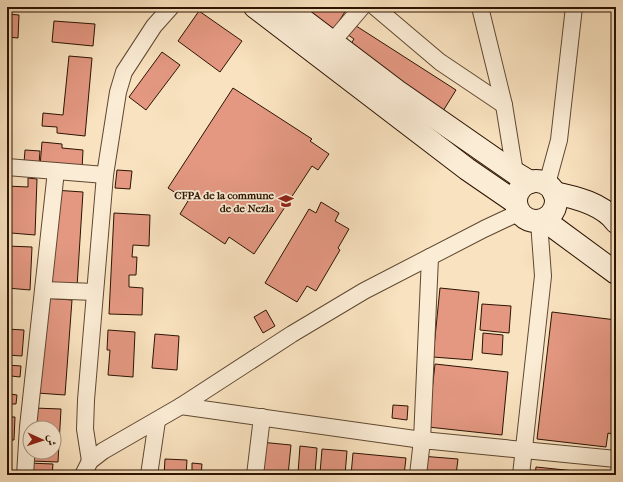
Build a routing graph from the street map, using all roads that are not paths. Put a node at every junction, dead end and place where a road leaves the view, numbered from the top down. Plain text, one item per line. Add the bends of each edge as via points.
1 (171, 7) edge
2 (255, 7) edge
3 (286, 7) edge
4 (362, 7) edge
5 (375, 7) edge
6 (480, 7) edge
7 (574, 7) edge
8 (333, 41) junction
9 (504, 105) junction
10 (7, 167) edge
11 (56, 171) junction
12 (105, 175) junction
13 (536, 183) junction
14 (517, 207) junction
15 (541, 221) junction
16 (616, 222) edge
17 (430, 256) junction
18 (616, 273) edge
19 (44, 290) junction
20 (95, 292) junction
21 (180, 406) junction
22 (262, 417) junction
23 (157, 421) junction
24 (422, 440) junction
25 (524, 451) junction
26 (616, 459) edge
27 (87, 468) edge
28 (25, 475) edge
29 (149, 475) edge
30 (255, 475) edge
31 (418, 475) edge
32 (521, 475) edge

1 - 12 street via 154,26 124,72 118,92
2 - 14 street
3 - 8 street
4 - 8 street
5 - 9 street via 440,62
6 - 9 street
7 - 13 street via 559,140
8 - 13 street via 397,91
9 - 13 street
10 - 11 street
11 - 12 street
11 - 19 street
12 - 20 street
13 - 14 street via 522,186 517,193
13 - 15 street via 556,205 554,211
13 - 16 street via 596,206
14 - 15 street via 527,220
14 - 17 street
15 - 18 street
15 - 25 street via 543,276
17 - 21 street via 364,290
17 - 24 street
19 - 20 street
19 - 28 street
20 - 27 street via 85,428
21 - 22 street
21 - 23 street
22 - 24 street
22 - 30 street
23 - 27 street via 103,451
23 - 29 street
24 - 25 street
24 - 31 street
25 - 26 street
25 - 32 street

